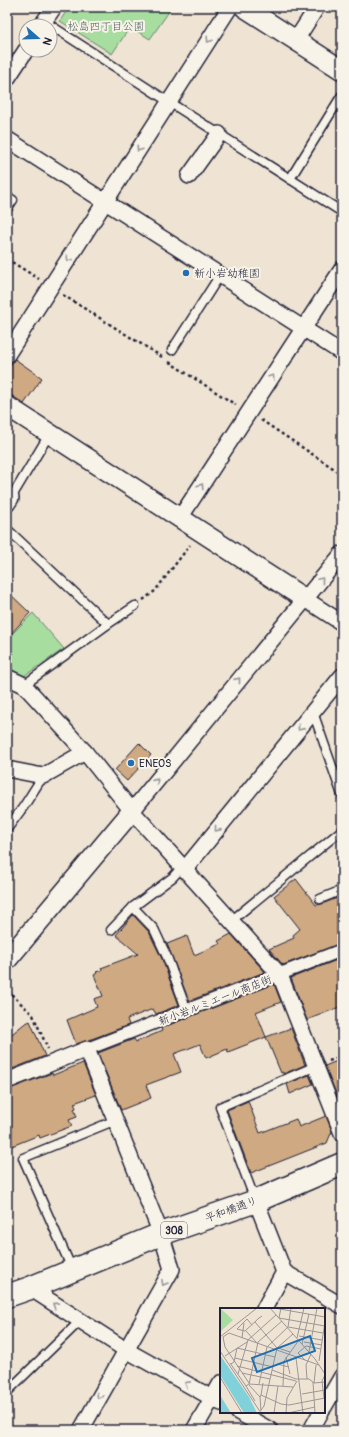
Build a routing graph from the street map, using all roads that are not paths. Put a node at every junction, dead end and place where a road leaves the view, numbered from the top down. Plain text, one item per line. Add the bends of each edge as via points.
1 (54, 7) edge
2 (230, 7) edge
3 (244, 7) edge
4 (317, 7) edge
5 (46, 18) edge
6 (58, 32) edge
7 (296, 40) junction
8 (21, 58) edge
9 (342, 70) edge
10 (7, 79) edge
11 (342, 95) edge
12 (169, 102) junction
13 (219, 134) junction
14 (7, 139) edge
15 (189, 176) dead end
16 (290, 179) junction
17 (7, 196) edge
18 (106, 202) junction
19 (7, 209) edge
20 (342, 212) edge
21 (342, 269) edge
22 (220, 275) junction
23 (303, 328) junction
24 (172, 350) dead end
25 (342, 353) edge
26 (7, 355) edge
27 (7, 406) edge
28 (50, 433) junction
29 (9, 501) edge
30 (180, 518) junction
31 (7, 529) edge
32 (342, 554) edge
33 (305, 599) junction
34 (135, 606) road end
35 (342, 623) edge
36 (108, 624) junction
37 (342, 676) edge
38 (7, 677) edge
39 (24, 685) junction
40 (312, 712) junction
41 (85, 752) junction
42 (7, 769) edge
43 (43, 776) junction
44 (342, 794) edge
45 (132, 811) junction
46 (7, 829) edge
47 (342, 830) edge
48 (183, 868) junction
49 (342, 890) edge
50 (320, 899) dead end
51 (134, 907) junction
52 (231, 921) junction
53 (111, 930) dead end
54 (342, 950) edge
55 (7, 960) edge
56 (280, 975) junction
57 (187, 1011) junction
58 (87, 1049) junction
59 (316, 1066) junction
60 (7, 1081) edge
61 (116, 1120) junction
62 (342, 1133) edge
63 (342, 1164) edge
64 (256, 1201) junction
65 (161, 1234) junction
66 (72, 1270) junction
67 (284, 1272) junction
68 (30, 1288) junction
69 (7, 1296) edge
70 (342, 1306) edge
71 (265, 1308) edge
72 (80, 1321) junction
73 (126, 1350) junction
74 (342, 1377) edge
75 (220, 1388) edge
76 (7, 1392) edge
77 (217, 1400) edge
78 (325, 1405) edge
79 (240, 1413) edge
80 (320, 1413) edge
81 (81, 1430) edge
82 (194, 1430) edge
83 (270, 1430) edge
84 (311, 1430) edge

1 - 5 street
2 -> 12 street
3 - 7 street
4 - 7 street
6 - 12 lane
7 - 9 street
8 - 10 street
11 - 16 lane
12 - 13 lane
12 -> 18 street
13 - 15 street
13 - 16 lane
14 - 18 street
16 - 20 lane
17 - 19 lane via 13,200
18 - 22 street
18 -> 26 street
21 - 23 street
22 - 23 street
22 - 24 lane
23 - 25 street
30 -> 23 street
27 - 28 street
28 - 29 lane
28 - 30 street
30 - 33 street
31 - 36 lane
33 -> 32 street
33 - 35 street
45 -> 33 street
34 - 36 lane
36 - 39 lane
37 - 40 street
38 - 39 street
39 - 41 street
40 - 44 lane
40 -> 48 street
41 - 43 street
41 - 45 street
42 - 43 street
43 - 46 lane
45 - 48 street
45 - 55 street
47 - 52 lane
48 - 51 lane
48 - 52 street
49 - 50 lane
51 - 53 lane
51 - 57 lane via 154,929
52 - 56 street
54 - 56 street, 新小岩ルミエール商店街
56 - 57 street, 新小岩ルミエール商店街
56 - 59 street
57 - 58 street, 新小岩ルミエール商店街
58 - 60 street
58 - 61 street
59 - 62 street
59 - 64 lane via 220,1107
61 - 65 street
61 - 66 lane via 23,1158
63 - 64 main road, 平和橋通り / 308
64 - 65 main road, 平和橋通り / 308
64 - 67 street
65 - 66 main road, 平和橋通り / 308
65 -> 73 street via 172,1269
66 - 68 main road, 平和橋通り / 308
67 - 70 street
67 - 71 street
68 - 69 main road, 平和橋通り / 308
72 -> 68 street
72 - 73 street
72 - 76 lane
77 -> 73 street
73 -> 81 street
74 - 78 street
75 - 77 street
77 - 82 street
79 - 83 street
80 - 84 street

